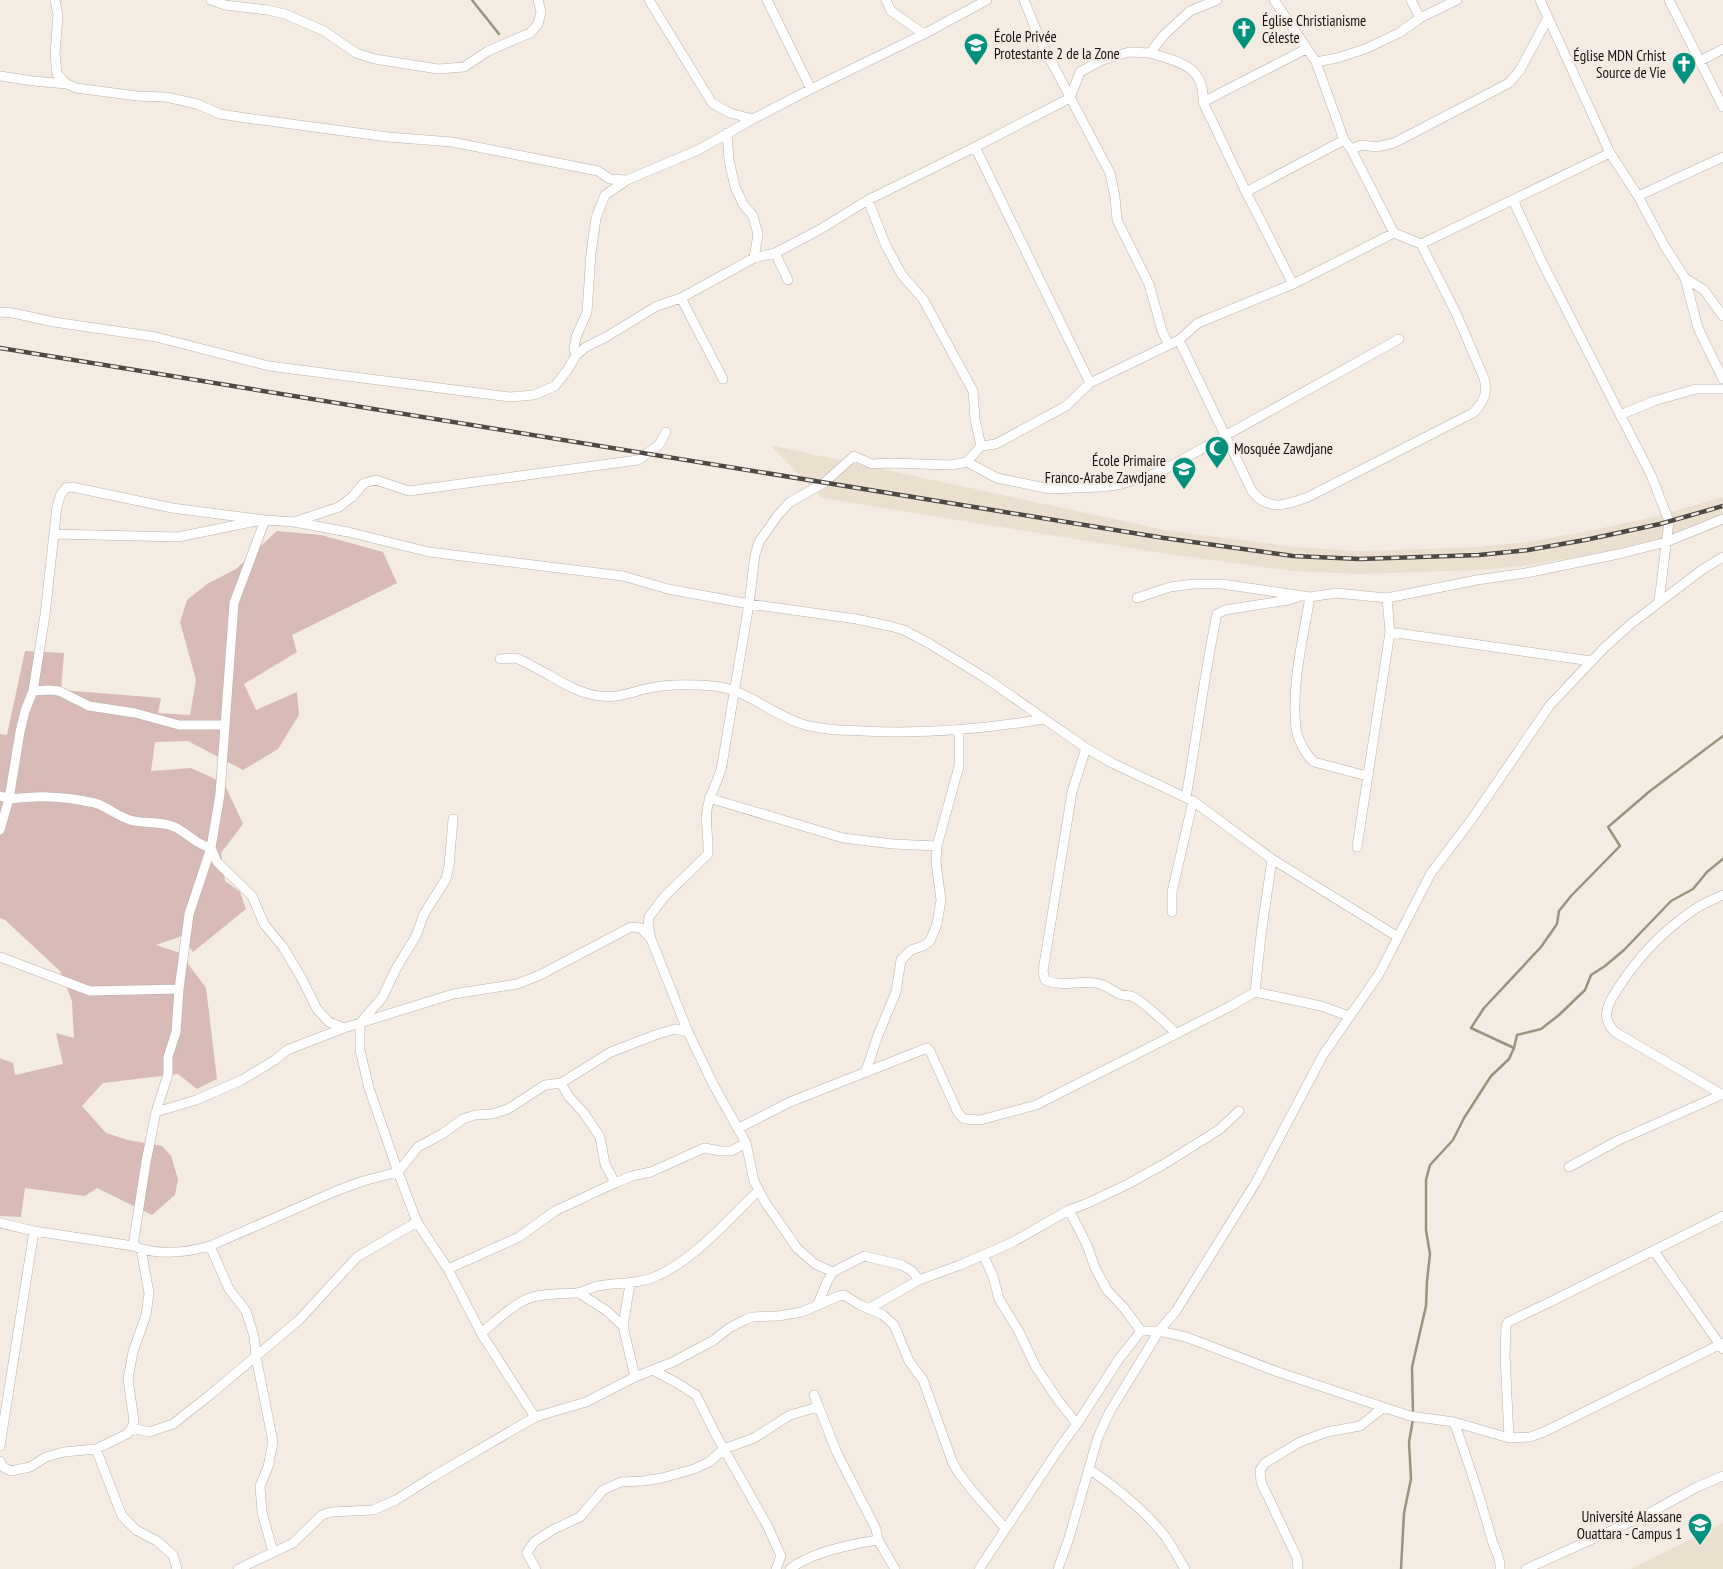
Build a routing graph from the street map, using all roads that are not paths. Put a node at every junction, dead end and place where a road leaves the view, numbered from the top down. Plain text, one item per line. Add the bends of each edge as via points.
1 (55, 0) edge
2 (211, 0) edge
3 (538, 0) edge
4 (649, 0) edge
5 (767, 0) edge
6 (886, 0) edge
7 (987, 0) edge
8 (1024, 0) edge
9 (1217, 0) edge
10 (1274, 0) edge
11 (1411, 0) edge
12 (1457, 0) edge
13 (1540, 0) edge
14 (1669, 0) edge
15 (1420, 18) junction
16 (1548, 18) junction
17 (924, 34) junction
18 (1306, 49) junction
19 (1723, 49) edge
20 (1150, 54) junction
21 (1700, 61) junction
22 (1316, 62) junction
23 (0, 76) edge
24 (67, 84) junction
25 (811, 89) junction
26 (1070, 98) junction
27 (1203, 102) junction
28 (1723, 107) edge
29 (752, 119) junction
30 (727, 134) junction
31 (1344, 140) junction
32 (976, 147) junction
33 (1351, 149) junction
34 (1610, 153) junction
35 (1723, 157) edge
36 (627, 180) junction
37 (1246, 192) junction
38 (1638, 196) junction
39 (868, 200) junction
40 (1513, 200) junction
41 (1394, 233) junction
42 (1421, 244) junction
43 (775, 253) junction
44 (754, 258) junction
45 (1685, 278) junction
46 (788, 280) dead end
47 (1293, 284) junction
48 (681, 298) junction
49 (0, 312) edge
50 (1723, 316) edge
51 (1399, 338) dead end
52 (1179, 340) junction
53 (1169, 345) junction
54 (576, 355) junction
55 (723, 379) dead end
56 (1723, 379) edge
57 (1090, 383) junction
58 (1723, 389) edge
59 (1620, 415) junction
60 (666, 432) dead end
61 (1225, 435) junction
62 (981, 446) junction
63 (967, 462) junction
64 (1723, 519) edge
65 (265, 520) junction
66 (294, 522) junction
67 (54, 534) junction
68 (1666, 542) junction
69 (1723, 557) edge
70 (1305, 597) junction
71 (1137, 598) dead end
72 (1388, 598) junction
73 (1659, 601) junction
74 (749, 604) junction
75 (1390, 632) junction
76 (500, 659) dead end
77 (1591, 661) junction
78 (33, 691) junction
79 (735, 691) junction
80 (1043, 719) junction
81 (225, 725) junction
82 (960, 731) junction
83 (1086, 748) junction
84 (1367, 776) junction
85 (4, 797) edge
86 (709, 798) junction
87 (1190, 799) junction
88 (453, 819) dead end
89 (0, 830) edge
90 (937, 846) junction
91 (1357, 847) dead end
92 (211, 848) junction
93 (1272, 859) junction
94 (1723, 895) edge
95 (1172, 912) dead end
96 (649, 917) junction
97 (631, 926) junction
98 (1398, 937) junction
99 (651, 939) junction
100 (0, 957) edge
101 (179, 989) junction
102 (1255, 992) junction
103 (1349, 1016) junction
104 (360, 1023) junction
105 (344, 1028) junction
106 (688, 1032) junction
107 (1176, 1033) junction
108 (866, 1071) junction
109 (561, 1083) junction
110 (1723, 1094) edge
111 (1239, 1111) dead end
112 (156, 1112) junction
113 (739, 1128) junction
114 (746, 1143) junction
115 (1569, 1167) dead end
116 (398, 1172) junction
117 (615, 1183) junction
118 (759, 1190) junction
119 (1069, 1210) junction
120 (1723, 1216) edge
121 (418, 1222) junction
122 (0, 1223) edge
123 (34, 1231) junction
124 (210, 1246) junction
125 (137, 1248) junction
126 (1654, 1251) junction
127 (983, 1255) junction
128 (448, 1269) junction
129 (833, 1272) junction
130 (919, 1280) junction
131 (630, 1284) junction
132 (579, 1292) junction
133 (817, 1306) junction
134 (868, 1309) junction
135 (623, 1326) junction
136 (1141, 1331) junction
137 (1159, 1331) junction
138 (481, 1333) junction
139 (1722, 1345) edge
140 (256, 1357) junction
141 (653, 1370) junction
142 (635, 1377) junction
143 (814, 1395) dead end
144 (818, 1407) junction
145 (1383, 1408) junction
146 (535, 1418) junction
147 (1454, 1422) junction
148 (1077, 1424) junction
149 (132, 1428) junction
150 (1509, 1438) junction
151 (0, 1446) edge
152 (96, 1449) junction
153 (724, 1449) junction
154 (0, 1461) edge
155 (1090, 1469) junction
156 (1723, 1476) edge
157 (1005, 1528) junction
158 (878, 1540) junction
159 (273, 1552) junction
160 (177, 1569) edge
161 (238, 1569) edge
162 (536, 1569) edge
163 (776, 1569) edge
164 (790, 1569) edge
165 (895, 1569) edge
166 (979, 1569) edge
167 (1058, 1569) edge
168 (1185, 1569) edge
169 (1298, 1569) edge
170 (1500, 1569) edge
171 (1526, 1569) edge

1 - 24 street via 58,15 57,74
2 - 3 street via 285,14 324,31 356,53 375,59 438,69 464,67 488,51 530,33 538,24 541,12
4 - 29 street via 712,103 730,113
5 - 25 street
6 - 17 street via 891,11
7 - 17 street
8 - 26 street via 1040,42
9 - 20 street via 1190,11 1164,35
10 - 18 street
11 - 15 street
12 - 15 street
13 - 16 street
14 - 21 street
15 - 22 street via 1398,34 1365,49
16 - 33 street via 1510,83 1394,143
16 - 34 street
17 - 25 street
18 - 22 street
18 - 27 street
19 - 21 street
20 - 26 street via 1129,52 1100,61 1080,72
20 - 27 street via 1179,62 1198,75 1204,89
21 - 28 street
22 - 31 street
23 - 24 street
24 - 36 street via 76,88 166,98 238,117 388,138 452,142 598,171 610,179
25 - 29 street
26 - 32 street
26 - 53 street via 1110,173 1117,220 1149,284
27 - 37 street
29 - 30 street
30 - 36 street
30 - 44 street via 735,187 753,216 758,234
31 - 33 street
31 - 37 street
32 - 39 street
32 - 57 street
33 - 41 street
34 - 38 street
34 - 40 street
35 - 38 street
36 - 54 street via 605,195 596,218 587,312 576,337
37 - 47 street
38 - 45 street
39 - 43 street
39 - 62 street via 886,246 902,275 923,299 973,391
40 - 42 street
40 - 59 street
41 - 42 street
41 - 47 street
42 - 61 street via 1484,378 1485,399 1473,413 1308,497 1277,505 1259,500 1252,491
43 - 44 street
43 - 46 street
44 - 48 street
45 - 50 street via 1704,290
45 - 56 street via 1698,328
47 - 52 street via 1198,323
48 - 54 street via 657,306
48 - 55 street
49 - 54 street via 156,337 270,366 510,397 534,395 555,386
51 - 61 street
52 - 53 street
52 - 61 street
53 - 57 street
57 - 62 street via 1066,406 996,444
58 - 59 street via 1696,389
59 - 68 street via 1651,476 1669,521
60 - 66 street via 659,445 638,460 409,491 376,480 364,484 339,507
61 - 63 street via 1160,472 1102,488 1050,489 997,478
62 - 63 street
63 - 74 street via 951,465 872,464 854,456 824,483 790,502 778,514 759,542
64 - 68 street
65 - 66 street
65 - 67 street via 178,537
65 - 67 street via 172,508 72,486 61,494
65 - 81 street via 234,603
66 - 74 street via 430,552 623,576 668,589
67 - 78 street via 46,615
68 - 72 street via 1536,571
68 - 73 street
69 - 73 street
70 - 71 street via 1222,584 1194,584 1170,587
70 - 72 street via 1336,592
70 - 84 street via 1296,692 1296,730 1308,757 1314,762
70 - 87 street via 1224,610 1217,614 1208,652
72 - 75 street
73 - 77 street
74 - 79 street
74 - 80 street via 856,619 904,630 987,679
75 - 77 street
75 - 84 street
76 - 79 street via 516,658 574,690 601,696 625,696 645,689 680,686 714,686
77 - 98 street via 1550,705 1431,873
78 - 81 street via 59,692 89,706 179,724
78 - 85 street
79 - 82 street via 782,716 831,729 908,733
79 - 86 street via 720,775
80 - 82 street
80 - 83 street
81 - 92 street via 220,794
82 - 90 street via 958,766
83 - 87 street
83 - 107 street via 1072,792 1043,971 1045,980 1055,984 1095,983 1121,996 1132,996
84 - 91 street
85 - 89 street
85 - 92 street via 58,798 97,804 131,820 172,826
86 - 90 street via 843,838
86 - 96 street via 708,854 664,897
87 - 93 street
87 - 95 street via 1172,892
88 - 104 street via 446,879 424,914 416,936 382,998
90 - 108 street via 940,900 937,924 930,941 911,950 901,960 896,992
92 - 101 street via 189,914
92 - 105 street via 217,862 252,896 264,924 283,947 316,1009 330,1022
93 - 98 street
93 - 102 street
94 - 110 street via 1696,908 1650,948 1624,978 1606,1012 1615,1032
96 - 97 street
96 - 99 street
97 - 99 street via 641,928
97 - 104 street via 517,984 453,994
98 - 103 street via 1379,974
99 - 106 street
100 - 101 street via 90,991
101 - 112 street via 176,1032
102 - 103 street via 1321,1006
102 - 107 street
103 - 137 street via 1323,1055 1256,1182 1176,1311
104 - 105 street
104 - 116 street via 360,1050 369,1088
105 - 112 street via 287,1050 242,1080 196,1100
106 - 109 street via 675,1029 655,1034 611,1052
106 - 113 street
107 - 108 street via 1036,1104 980,1120 964,1119 958,1113 927,1048
108 - 113 street via 790,1102
109 - 116 street via 545,1085 508,1110 463,1119 418,1147
109 - 117 street via 600,1137 605,1164
110 - 115 street via 1619,1140
111 - 119 street via 1220,1129 1166,1163
112 - 125 street via 146,1162
113 - 114 street
114 - 117 street via 731,1150 704,1148 651,1172
114 - 118 street
116 - 121 street
116 - 124 street via 336,1191
117 - 128 street via 555,1211 519,1236
118 - 129 street via 797,1248 815,1264
118 - 131 street via 724,1225 672,1268
119 - 127 street via 1029,1234
119 - 136 street via 1107,1290
120 - 126 street
121 - 128 street
121 - 140 street via 357,1257 299,1320
122 - 123 street
123 - 125 street
123 - 151 street
124 - 125 street via 171,1253
124 - 140 street via 229,1289 246,1311 254,1336
125 - 149 street via 149,1293 128,1379 134,1421
126 - 139 street
126 - 150 street via 1508,1322 1505,1354
127 - 130 street
127 - 148 street via 999,1299 1036,1367
128 - 138 street
129 - 130 street via 864,1256 902,1265
129 - 133 street
130 - 134 street
131 - 132 street via 599,1286
131 - 135 street
132 - 135 street
132 - 138 street via 526,1299
133 - 134 street via 844,1295
133 - 141 street via 802,1312 752,1317 737,1323 706,1345
134 - 157 street via 883,1315 894,1325 909,1361 923,1380 958,1472
135 - 142 street
136 - 137 street
136 - 148 street
137 - 145 street via 1186,1337
137 - 155 street via 1109,1413 1098,1437
138 - 146 street
139 - 150 street via 1544,1432 1530,1437
140 - 149 street via 173,1424 149,1432
140 - 159 street via 273,1442 260,1486 262,1512
141 - 142 street
141 - 153 street via 696,1396
142 - 146 street via 586,1402
143 - 144 street
144 - 153 street via 790,1415 754,1438
144 - 158 street via 837,1453 876,1529
145 - 147 street via 1414,1417
145 - 169 street via 1360,1426 1327,1432 1300,1442 1265,1463 1260,1470 1261,1482 1297,1558
146 - 159 street via 396,1500 373,1510 322,1515 292,1543
147 - 150 street
147 - 170 street
148 - 157 street
149 - 152 street via 127,1434
152 - 154 street via 64,1452 46,1457 30,1467 11,1471
152 - 160 street via 122,1516 136,1530 157,1541 172,1556
153 - 162 street via 694,1469 643,1482 621,1482 603,1490 580,1517 534,1542 527,1553
153 - 163 street via 781,1556
155 - 167 street
155 - 168 street via 1111,1484 1165,1536
156 - 171 street
157 - 166 street
158 - 164 street via 828,1552
158 - 165 street
159 - 161 street

